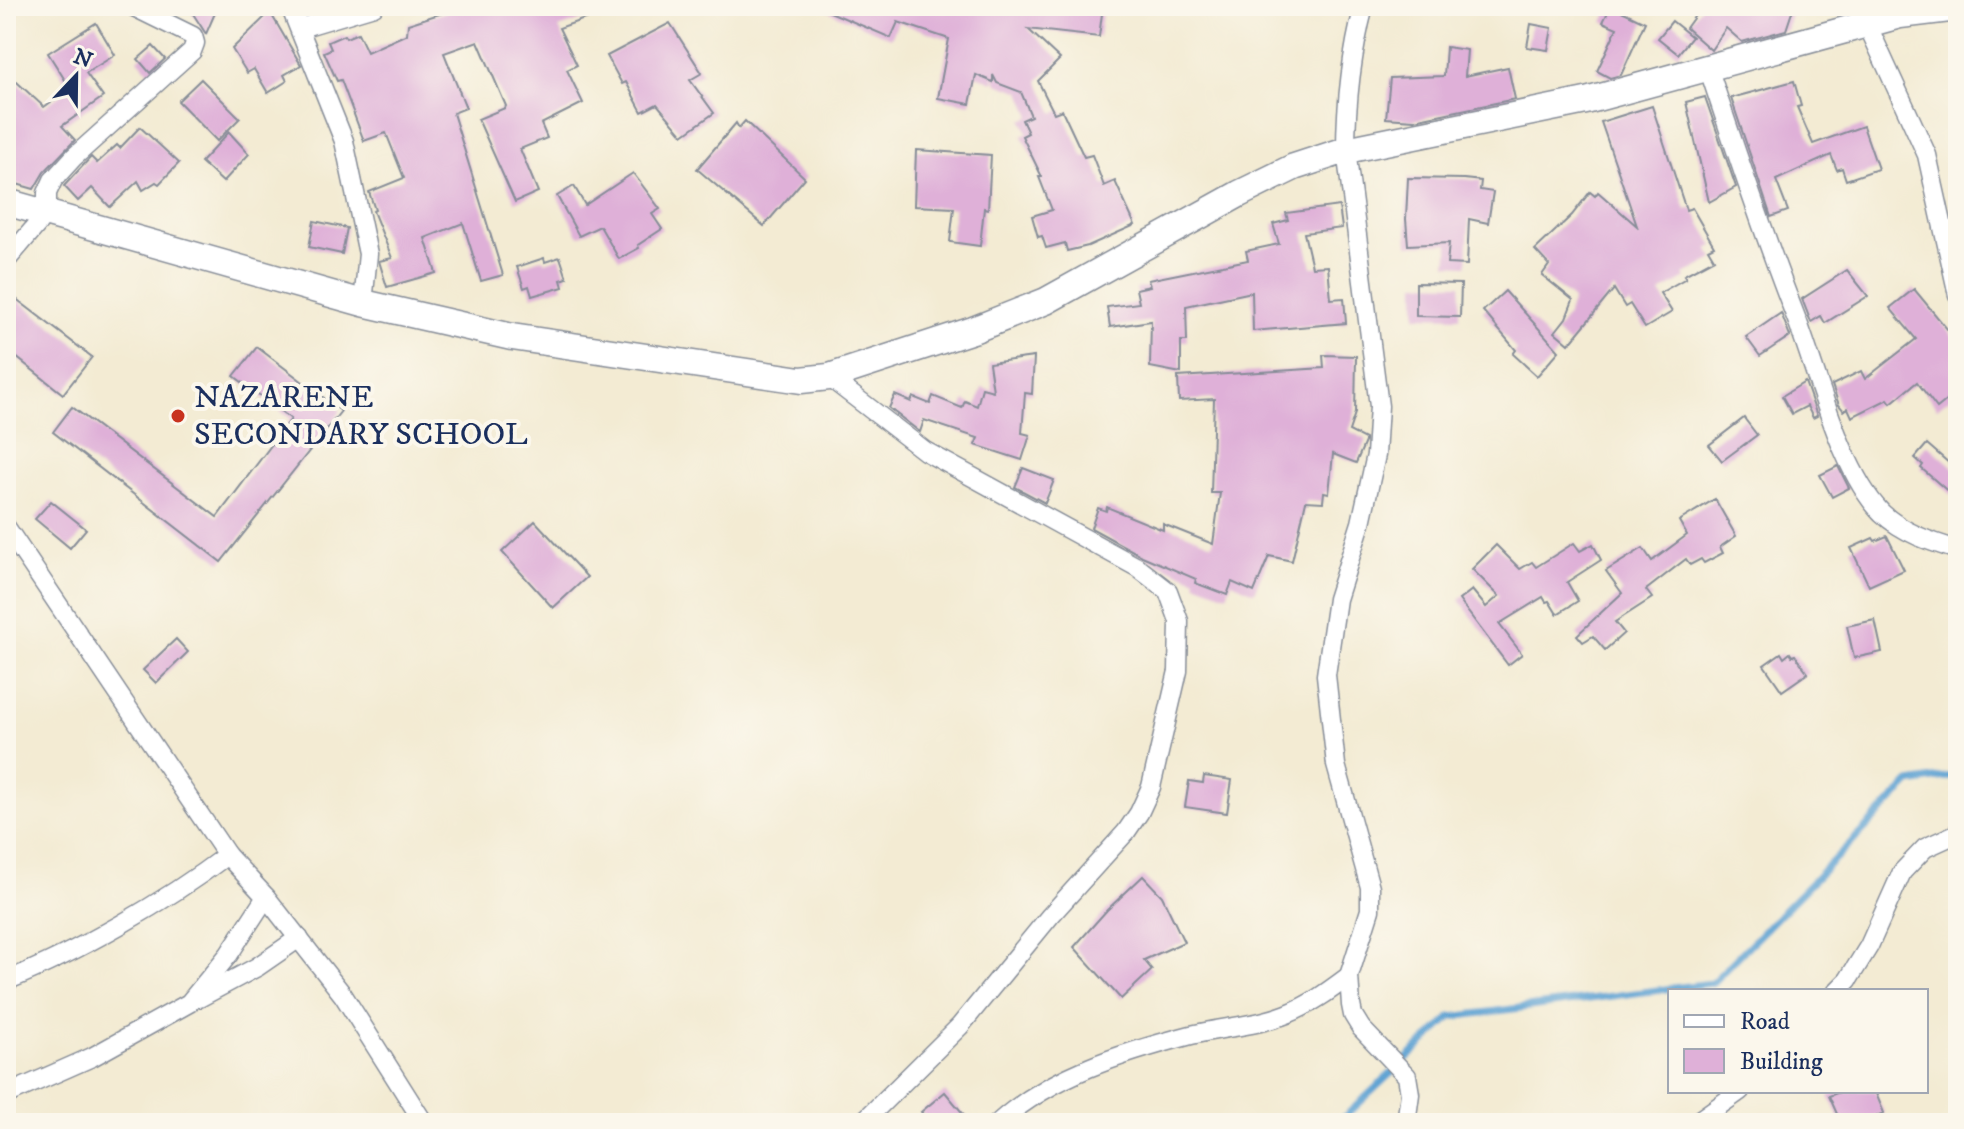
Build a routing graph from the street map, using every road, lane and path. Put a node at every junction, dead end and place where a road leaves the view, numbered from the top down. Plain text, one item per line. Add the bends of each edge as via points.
1 (132, 6) edge
2 (290, 6) edge
3 (374, 6) edge
4 (1364, 6) edge
5 (1958, 8) edge
6 (1882, 15) edge
7 (300, 28) junction
8 (1708, 67) junction
9 (1346, 150) junction
10 (6, 202) edge
11 (47, 213) junction
12 (6, 261) edge
13 (1958, 295) edge
14 (363, 303) junction
15 (829, 377) junction
16 (6, 527) edge
17 (1958, 550) edge
18 (1958, 833) edge
19 (227, 855) junction
20 (266, 897) junction
21 (299, 938) junction
22 (1349, 976) junction
23 (6, 981) edge
24 (1838, 989) edge
25 (189, 1003) junction
26 (1737, 1093) edge
27 (6, 1095) edge
28 (424, 1123) edge
29 (862, 1123) edge
30 (998, 1123) edge
31 (1406, 1123) edge
32 (1695, 1123) edge

1 - 11 street via 193,36 192,51 53,180
2 - 7 street
3 - 7 street
4 - 9 street
5 - 6 street
6 - 8 street
6 - 13 street via 1927,155
7 - 14 street via 353,178 368,254
8 - 9 street via 1586,101
8 - 17 street via 1780,281 1865,493 1910,533
9 - 15 street via 1294,167 1239,194 1046,301
9 - 22 street via 1379,406 1376,455 1337,599 1326,675 1336,765 1370,887 1370,910
10 - 11 street
11 - 12 street
11 - 14 street
14 - 15 street via 512,337 801,380
15 - 29 street via 925,451 1137,567 1168,591 1179,621 1178,671 1151,787 1139,813 960,1026
16 - 19 street
18 - 24 street via 1925,848 1902,872 1869,946
19 - 20 street
19 - 23 street via 156,903
20 - 21 street
20 - 25 street
21 - 25 street
21 - 28 street via 343,995
22 - 30 street via 1285,1015 1194,1034 1066,1076
22 - 31 street via 1353,1015 1407,1076
25 - 27 street via 92,1057
26 - 32 street

